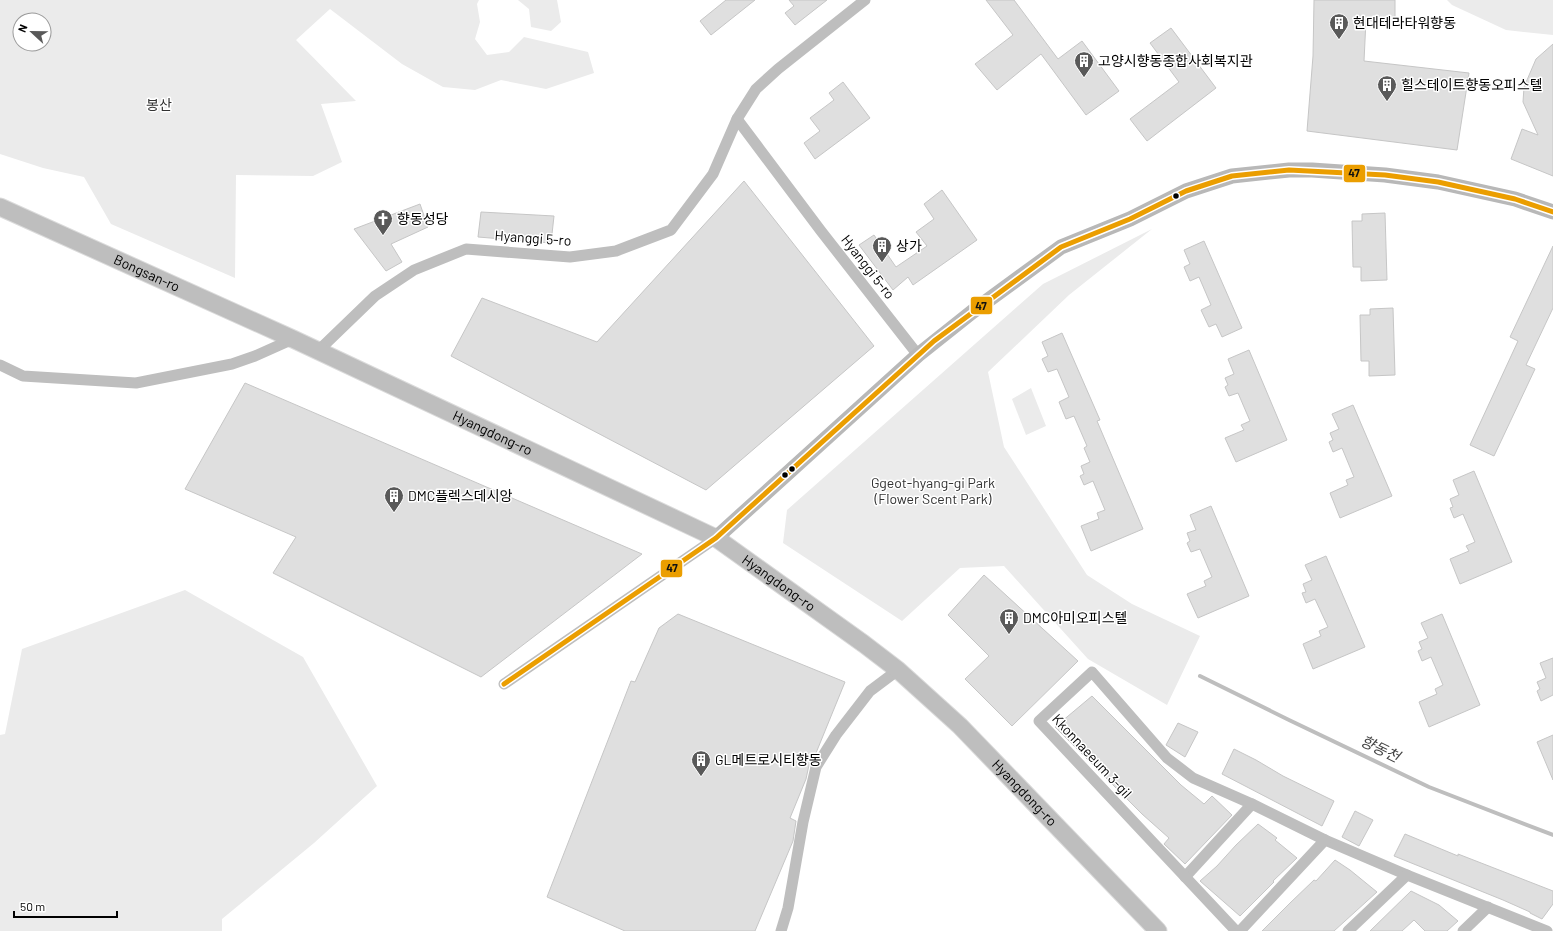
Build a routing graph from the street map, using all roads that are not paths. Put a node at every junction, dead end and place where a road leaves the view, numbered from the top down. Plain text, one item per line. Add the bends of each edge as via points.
1 (866, 0) edge
2 (737, 119) junction
3 (0, 207) edge
4 (1553, 212) edge
5 (293, 339) junction
6 (318, 351) junction
7 (918, 355) junction
8 (0, 365) edge
9 (716, 538) junction
10 (898, 670) junction
11 (504, 684) dead end
12 (1252, 804) junction
13 (1325, 840) junction
14 (1407, 875) junction
15 (1185, 877) junction
16 (1488, 907) junction
17 (781, 931) edge
18 (1158, 931) edge
19 (1236, 931) edge
20 (1240, 931) edge
21 (1348, 931) edge
22 (1463, 931) edge
23 (1547, 931) edge

1 - 2 street, Hyanggi 5-ro via 778,68 756,89
2 - 6 street, Hyanggi 5-ro via 713,174 671,230 616,251 570,257 466,249 414,270 375,296
2 - 7 street, Hyanggi 5-ro
3 - 5 main road, Bongsan-ro
4 - 7 main road via 1515,199 1462,186 1385,175 1289,170 1232,176 1186,192 1130,219 1061,247
5 - 6 main road, Bongsan-ro
5 - 8 street via 232,364 136,383 23,376
6 - 9 main road, Hyangdong-ro
7 - 9 main road
9 - 10 main road, Hyangdong-ro
9 - 11 street
10 - 17 street via 870,691 836,735 816,767
10 - 18 main road, Hyangdong-ro via 960,726
12 - 13 street, Kkonnaeeum 3-gil
12 - 15 street
12 - 15 street, Kkonnaeeum 3-gil via 1193,778 1167,758 1092,672 1039,721
13 - 14 street, Kkonnaeeum 3-gil
13 - 20 street
14 - 16 street, Kkonnaeeum 3-gil
14 - 21 street
15 - 19 street, Kkonnaeeum 3-gil
16 - 22 street
16 - 23 street, Kkonnaeeum 3-gil

